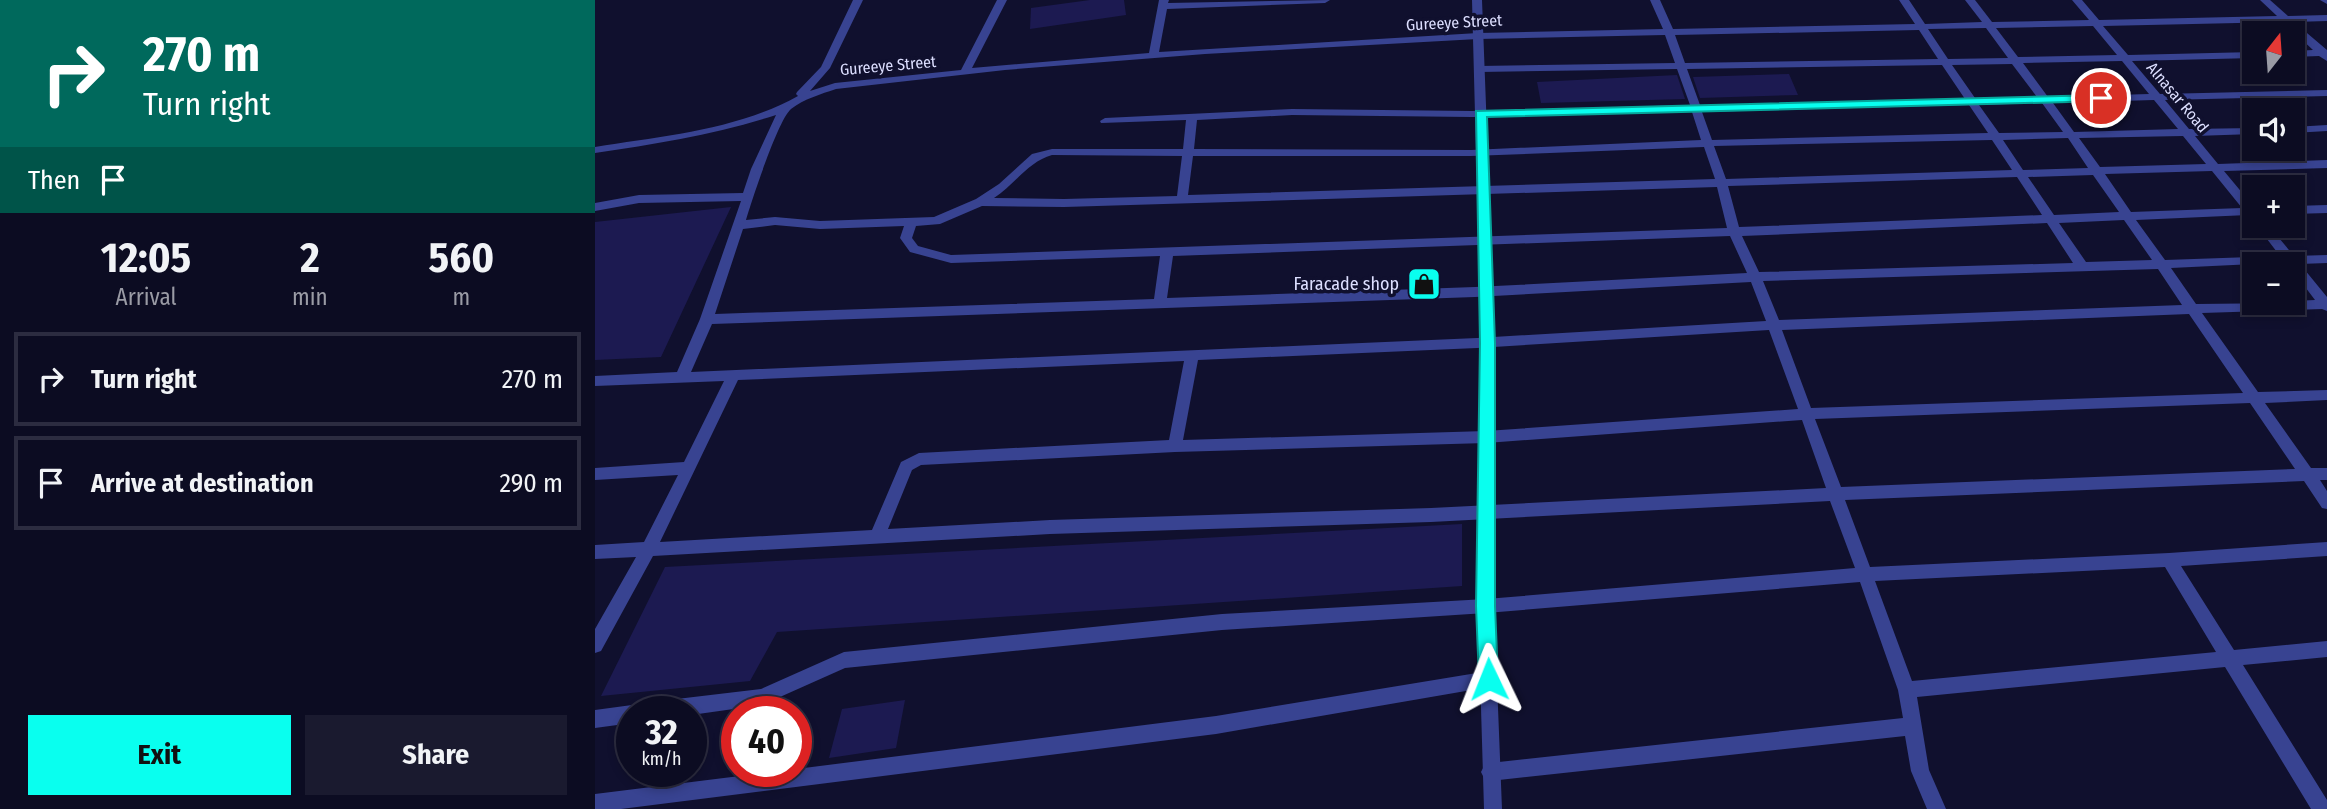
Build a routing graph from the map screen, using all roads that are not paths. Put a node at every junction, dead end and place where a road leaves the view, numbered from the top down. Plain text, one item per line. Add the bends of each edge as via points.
1 (858, 0) edge
2 (1002, 0) edge
3 (1300, 0) edge
4 (1325, 0) edge
5 (1476, 0) edge
6 (1655, 0) edge
7 (1904, 0) edge
8 (1970, 0) edge
9 (2077, 0) edge
10 (2265, 0) edge
11 (1164, 3) edge
12 (2327, 18) edge
13 (2285, 19) junction
14 (2095, 22) junction
15 (1988, 24) junction
16 (1920, 26) junction
17 (1669, 31) junction
18 (1478, 36) junction
19 (2305, 54) edge
20 (1153, 55) junction
21 (2242, 55) edge
22 (2325, 55) edge
23 (2125, 57) junction
24 (2015, 60) junction
25 (1947, 62) junction
26 (1681, 64) junction
27 (1479, 69) junction
28 (965, 73) junction
29 (2327, 93) edge
30 (2157, 97) junction
31 (2045, 99) junction
32 (1974, 101) junction
33 (1696, 108) junction
34 (783, 109) junction
35 (1480, 114) junction
36 (1192, 119) junction
37 (1105, 121) dead end
38 (2327, 128) edge
39 (2305, 129) edge
40 (2242, 131) edge
41 (2189, 133) junction
42 (2073, 136) junction
43 (1998, 138) junction
44 (1708, 143) junction
45 (595, 150) edge
46 (1481, 153) junction
47 (1186, 154) junction
48 (2327, 164) edge
49 (2218, 167) junction
50 (2096, 170) junction
51 (2021, 172) junction
52 (1721, 181) junction
53 (1483, 191) junction
54 (748, 197) junction
55 (1182, 199) junction
56 (2242, 199) edge
57 (980, 202) junction
58 (595, 207) edge
59 (2327, 209) edge
60 (2305, 210) edge
61 (2242, 213) edge
62 (2128, 216) junction
63 (2052, 219) junction
64 (911, 223) junction
65 (739, 225) junction
66 (1734, 232) junction
67 (2273, 238) edge
68 (1484, 242) junction
69 (2284, 252) edge
70 (1167, 253) junction
71 (2327, 258) edge
72 (2305, 259) edge
73 (2242, 262) edge
74 (2162, 265) junction
75 (2083, 268) junction
76 (1755, 277) junction
77 (2305, 278) edge
78 (1486, 291) junction
79 (1160, 303) junction
80 (2327, 305) edge
81 (2193, 311) junction
82 (708, 319) junction
83 (1774, 325) junction
84 (1488, 343) junction
85 (1192, 356) junction
86 (734, 374) junction
87 (683, 376) junction
88 (595, 381) edge
89 (2327, 395) edge
90 (2255, 400) junction
91 (1806, 414) junction
92 (1486, 437) junction
93 (1175, 446) junction
94 (687, 468) junction
95 (595, 474) edge
96 (2327, 474) edge
97 (2308, 475) junction
98 (1837, 494) junction
99 (2327, 503) edge
100 (1488, 512) junction
101 (877, 537) junction
102 (648, 550) junction
103 (2327, 550) edge
104 (595, 552) edge
105 (2169, 560) junction
106 (1865, 574) junction
107 (1486, 606) junction
108 (595, 645) edge
109 (2327, 649) edge
110 (2231, 659) junction
111 (1489, 679) junction
112 (1907, 690) junction
113 (707, 704) edge
114 (616, 716) edge
115 (595, 719) edge
116 (1912, 726) junction
117 (1490, 772) junction
118 (595, 803) edge
119 (1493, 809) edge
120 (1937, 809) edge
121 (2316, 809) edge
122 (2322, 809) edge

1 - 34 street via 825,68
2 - 28 street
3 - 4 street
3 - 11 street
5 - 18 street
6 - 17 street
7 - 16 street
8 - 15 street
9 - 14 street, Alnasar Road
10 - 13 street
11 - 20 street
12 - 13 street, Gureeye Street
13 - 14 street, Gureeye Street
13 - 22 street
14 - 15 street, Gureeye Street
14 - 23 street, Alnasar Road
15 - 16 street, Gureeye Street
15 - 24 street
16 - 17 street, Gureeye Street
16 - 25 street
17 - 18 street, Gureeye Street
17 - 26 street
18 - 20 street, Gureeye Street
18 - 27 street
19 - 22 street
20 - 28 street, Gureeye Street
21 - 23 street
23 - 24 street
23 - 30 street, Alnasar Road
24 - 25 street
24 - 31 street
25 - 26 street
25 - 32 street
26 - 27 street
26 - 33 street
27 - 35 street
28 - 34 street, Gureeye Street via 835,86
29 - 30 street
30 - 31 street
30 - 41 street, Alnasar Road
31 - 32 street
31 - 42 street
32 - 33 street
32 - 43 street
33 - 35 street
33 - 44 street
34 - 45 street, Gureeye Street via 731,126
34 - 54 street
35 - 36 street via 1291,112
35 - 46 street
36 - 37 street
36 - 47 street
38 - 39 street
40 - 41 street
41 - 42 street
41 - 49 street, Alnasar Road
42 - 43 street
42 - 50 street
43 - 44 street
43 - 51 street
44 - 46 street
44 - 52 street
46 - 47 street
46 - 53 street
47 - 55 street
47 - 57 street via 1052,152 1036,156
48 - 49 street
49 - 50 street
49 - 56 street, Alnasar Road
50 - 51 street
50 - 62 street
51 - 52 street
51 - 63 street
52 - 53 street
52 - 66 street
53 - 55 street
53 - 68 street
54 - 58 street via 639,199
54 - 65 street
55 - 57 street
57 - 64 street via 936,221
59 - 60 street
61 - 62 street
62 - 63 street
62 - 74 street
63 - 66 street
63 - 75 street
64 - 65 street via 775,221
64 - 70 street via 906,238 914,249 951,259
65 - 82 street
66 - 68 street
66 - 76 street
67 - 69 street
68 - 70 street
68 - 78 street
70 - 79 street
71 - 72 street
73 - 74 street
74 - 75 street
74 - 81 street
75 - 76 street
76 - 78 street
76 - 83 street
77 - 80 street
78 - 79 street
78 - 84 street
79 - 82 street
80 - 81 street
81 - 83 street
81 - 90 street
82 - 87 street
83 - 84 street
83 - 91 street
84 - 85 street
84 - 92 street
85 - 86 street
85 - 93 street
86 - 87 street
86 - 94 street
87 - 88 street
89 - 90 street
90 - 91 street
90 - 97 street
91 - 92 street
91 - 98 street
92 - 93 street
92 - 100 street
93 - 101 street via 919,459 906,466
94 - 95 street
94 - 102 street
96 - 97 street
97 - 98 street
97 - 99 street
98 - 100 street
98 - 106 street
100 - 101 street
100 - 107 street
101 - 102 street
102 - 104 street
102 - 108 street
103 - 105 street
105 - 106 street
105 - 110 street
106 - 107 street
106 - 112 street
107 - 111 street
107 - 113 street via 1222,622 844,660 762,697
109 - 110 street
110 - 112 street
110 - 122 street
111 - 117 street
111 - 118 street via 1216,725
112 - 116 street
114 - 115 street
116 - 117 street
116 - 120 street via 1920,771
117 - 119 street
121 - 122 street

